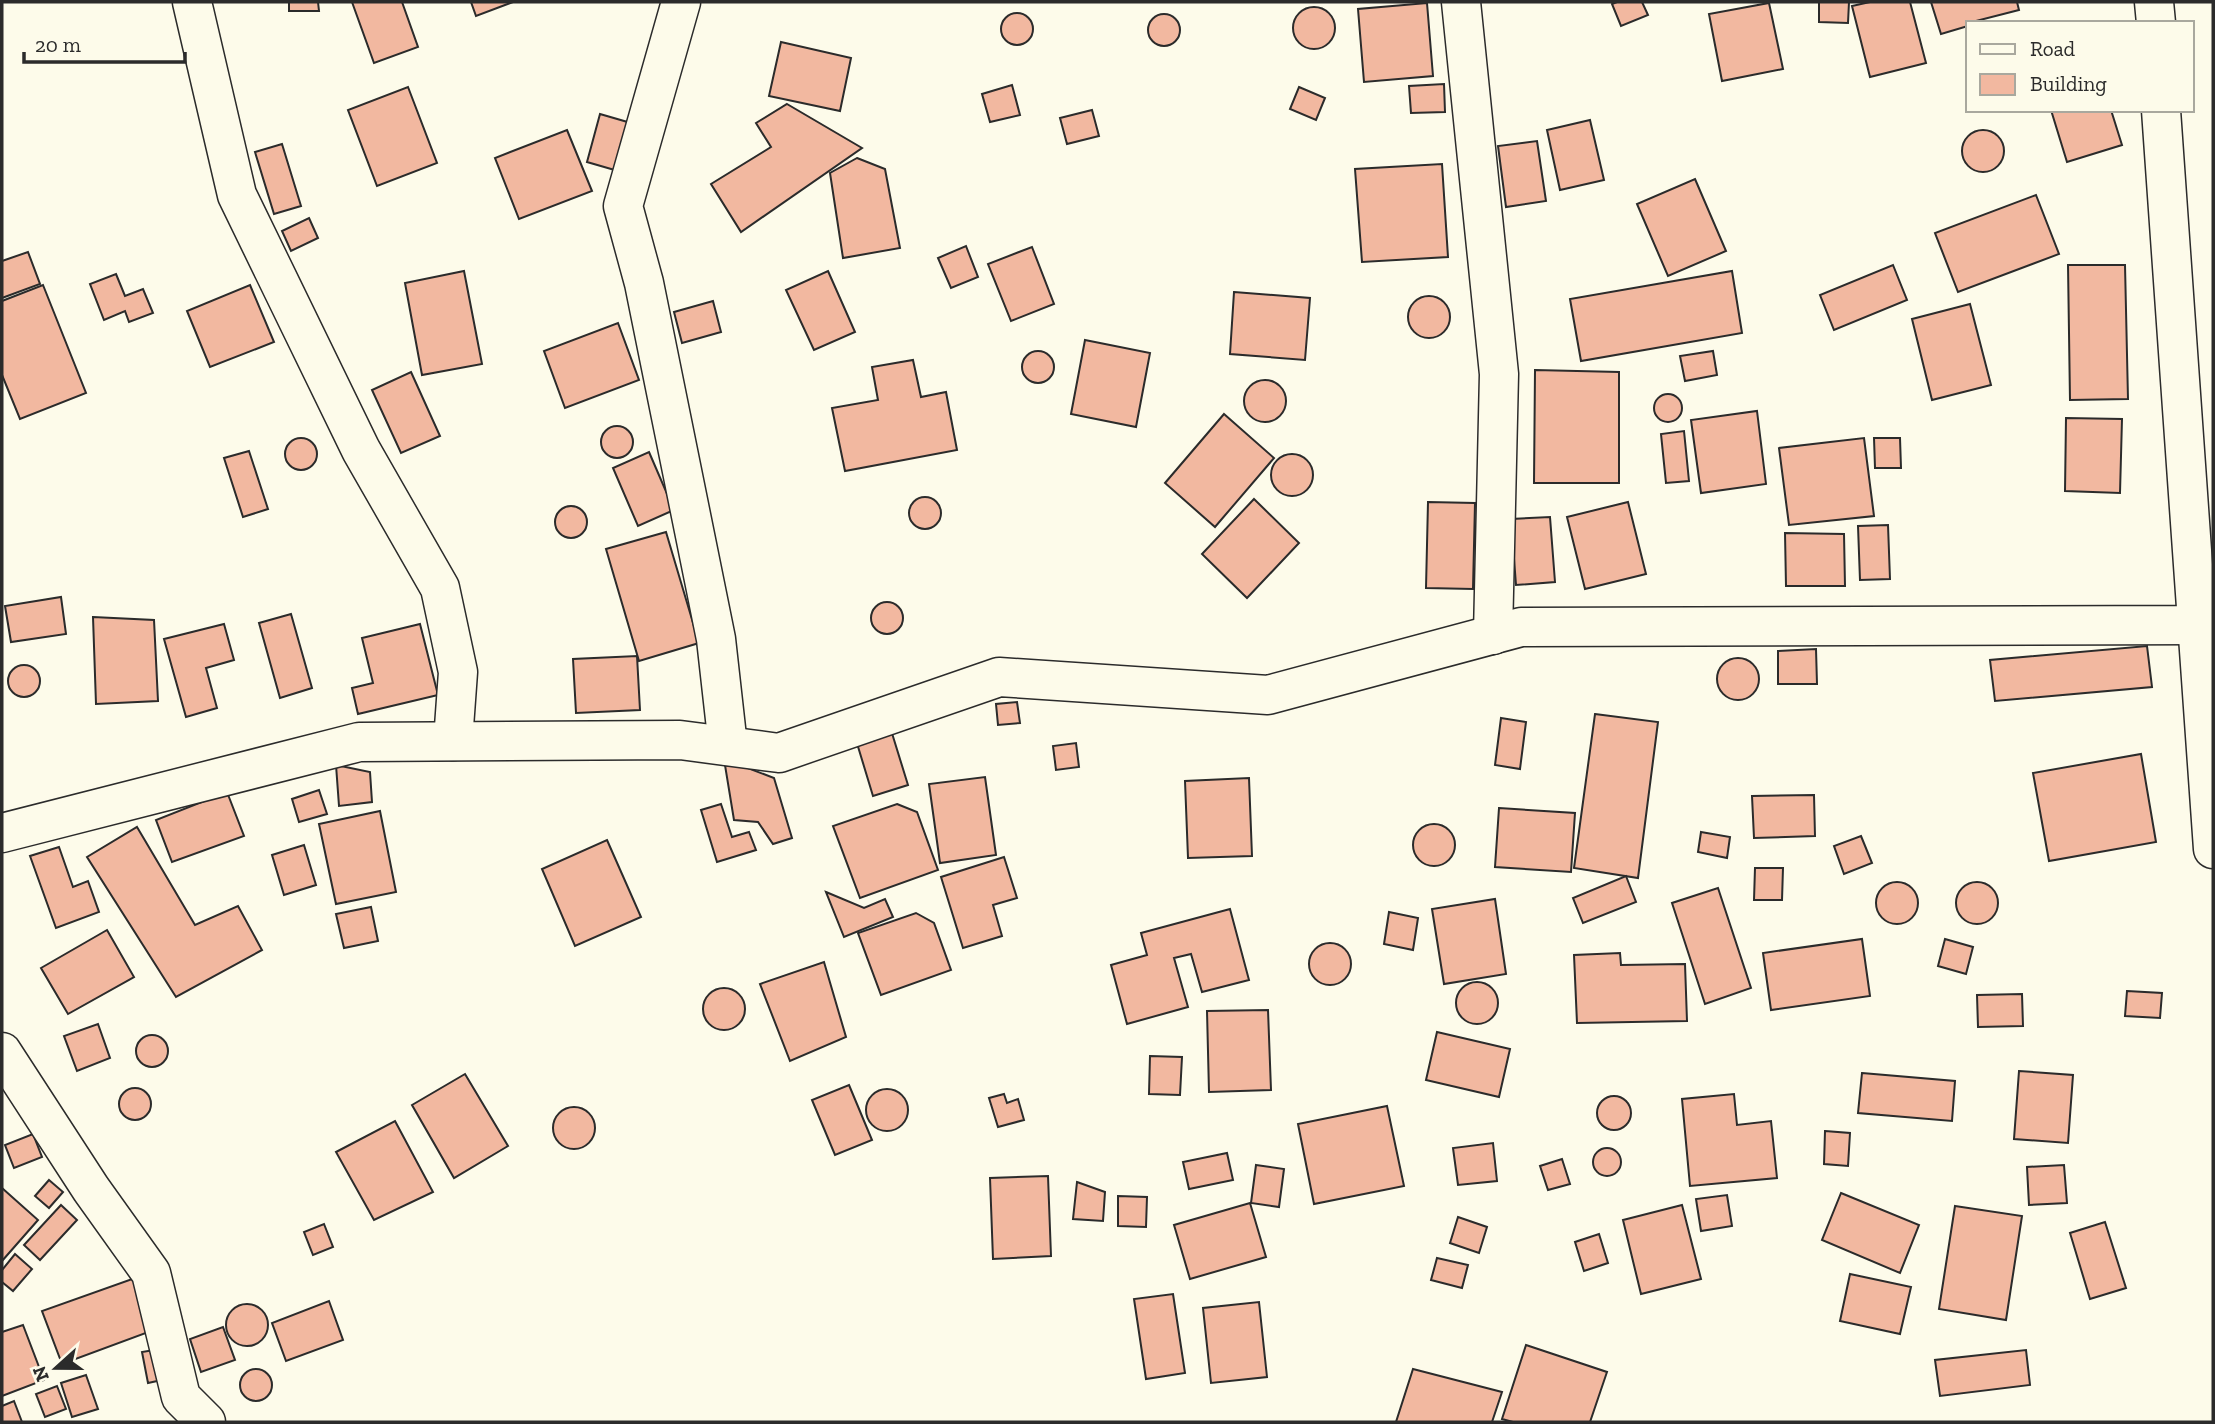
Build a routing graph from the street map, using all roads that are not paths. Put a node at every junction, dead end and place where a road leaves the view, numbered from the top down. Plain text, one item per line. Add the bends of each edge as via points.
1 (192, 2) edge
2 (681, 2) edge
3 (1461, 2) edge
4 (2154, 2) edge
5 (2156, 21) edge
6 (2161, 112) edge
7 (2206, 620) edge
8 (1493, 635) junction
9 (453, 741) junction
10 (728, 746) junction
11 (2, 833) edge
12 (2213, 849) edge
13 (2, 1052) edge
14 (206, 1422) edge

1 - 9 street via 237,195 360,450 440,588 458,672
2 - 10 street via 623,206 644,283 716,639
3 - 8 street via 1499,374
4 - 5 street
6 - 7 street
7 - 8 street via 1521,627
7 - 12 street
8 - 10 street via 1268,695 999,677 779,753
9 - 10 street via 680,740
9 - 11 street via 359,741
13 - 14 street via 151,1273 180,1397

